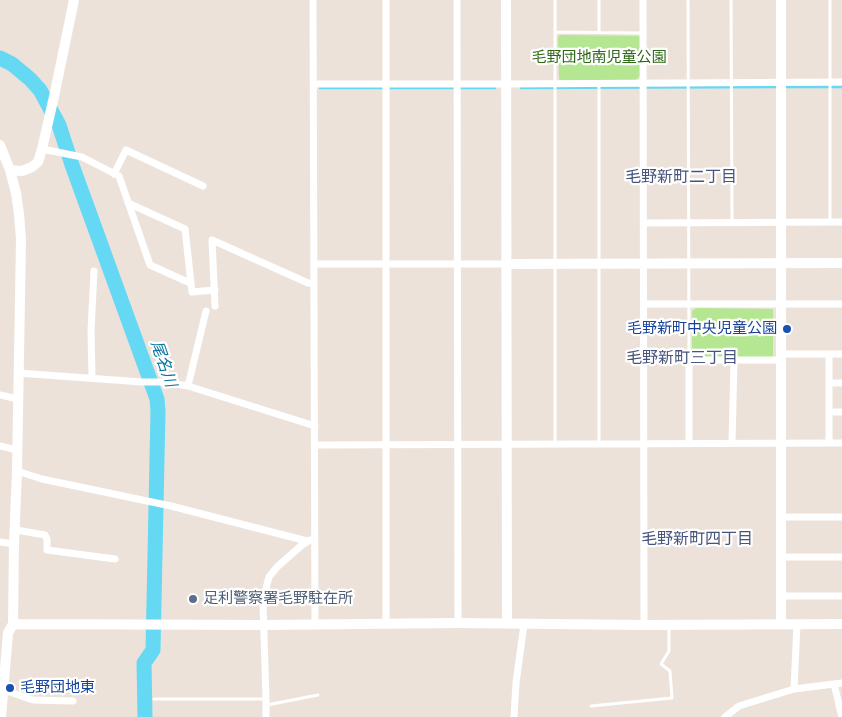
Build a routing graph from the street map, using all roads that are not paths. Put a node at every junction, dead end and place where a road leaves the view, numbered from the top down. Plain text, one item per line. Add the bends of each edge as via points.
1 (74, 0) edge
2 (313, 0) edge
3 (386, 0) edge
4 (457, 0) edge
5 (506, 0) edge
6 (555, 0) edge
7 (599, 0) edge
8 (643, 0) edge
9 (688, 0) edge
10 (731, 0) edge
11 (781, 0) edge
12 (830, 0) edge
13 (555, 32) junction
14 (599, 32) junction
15 (643, 33) junction
16 (731, 82) junction
17 (781, 82) junction
18 (830, 82) junction
19 (842, 82) edge
20 (555, 83) junction
21 (599, 83) junction
22 (643, 83) junction
23 (688, 83) junction
24 (314, 84) junction
25 (386, 84) junction
26 (457, 84) junction
27 (506, 84) junction
28 (0, 145) edge
29 (42, 149) junction
30 (5, 169) edge
31 (114, 174) junction
32 (203, 186) dead end
33 (128, 203) junction
34 (732, 222) junction
35 (781, 222) junction
36 (830, 222) junction
37 (842, 222) edge
38 (644, 223) junction
39 (688, 223) junction
40 (781, 262) junction
41 (688, 263) junction
42 (842, 263) edge
43 (314, 264) junction
44 (386, 264) junction
45 (457, 264) junction
46 (506, 264) junction
47 (555, 264) junction
48 (599, 264) junction
49 (644, 264) junction
50 (94, 271) dead end
51 (190, 284) junction
52 (314, 284) junction
53 (215, 290) junction
54 (644, 304) junction
55 (689, 304) junction
56 (781, 304) junction
57 (842, 304) edge
58 (215, 306) dead end
59 (206, 311) dead end
60 (829, 354) junction
61 (842, 354) edge
62 (781, 357) junction
63 (689, 360) junction
64 (734, 360) junction
65 (18, 373) junction
66 (92, 378) junction
67 (829, 383) junction
68 (842, 383) edge
69 (188, 386) junction
70 (0, 395) edge
71 (18, 400) junction
72 (829, 412) junction
73 (842, 412) edge
74 (315, 426) junction
75 (732, 443) junction
76 (781, 443) junction
77 (829, 443) junction
78 (842, 443) edge
79 (386, 444) junction
80 (458, 444) junction
81 (508, 444) junction
82 (555, 444) junction
83 (599, 444) junction
84 (644, 444) junction
85 (689, 444) junction
86 (315, 445) junction
87 (0, 446) edge
88 (17, 450) junction
89 (17, 471) junction
90 (842, 517) edge
91 (781, 518) junction
92 (16, 530) junction
93 (315, 538) junction
94 (307, 540) junction
95 (0, 542) edge
96 (14, 544) junction
97 (781, 557) junction
98 (842, 557) edge
99 (115, 559) dead end
100 (781, 596) junction
101 (842, 596) edge
102 (13, 624) junction
103 (386, 624) junction
104 (458, 624) junction
105 (507, 624) junction
106 (524, 624) junction
107 (782, 624) junction
108 (797, 624) junction
109 (842, 624) edge
110 (263, 625) junction
111 (315, 625) junction
112 (644, 625) junction
113 (668, 625) junction
114 (838, 684) edge
115 (794, 689) junction
116 (4, 690) junction
117 (318, 695) dead end
118 (154, 700) dead end
119 (73, 701) dead end
120 (266, 702) junction
121 (591, 706) dead end
122 (1, 717) edge
123 (266, 717) edge
124 (514, 717) edge
125 (725, 717) edge
126 (842, 717) edge

1 - 29 street
2 - 24 street
3 - 25 street
4 - 26 street
5 - 27 street
6 - 13 lane
7 - 14 lane
8 - 15 street
9 - 23 lane
10 - 16 lane
11 - 17 street
12 - 18 lane
13 - 14 lane
13 - 20 lane
14 - 15 lane
15 - 22 street
16 - 17 street
16 - 23 street
16 - 34 lane
17 - 18 street
17 - 35 street
18 - 19 street
18 - 36 lane
20 - 21 street
20 - 27 street
20 - 47 lane
21 - 22 street
21 - 48 lane
22 - 23 street
22 - 38 street
23 - 39 lane
24 - 25 street
24 - 43 street
25 - 26 street
25 - 44 street
26 - 27 street
26 - 45 street
27 - 46 street
28 - 30 street
29 - 30 street via 38,162 32,167 22,171
29 - 31 street via 82,157
30 - 65 street via 18,207 21,239
31 - 32 street via 126,150
31 - 33 street via 119,176
33 - 51 street via 150,265
33 - 51 street via 185,229
34 - 35 street
34 - 39 street
35 - 36 street
35 - 40 street
36 - 37 street
38 - 39 street
38 - 49 street
39 - 41 lane
40 - 41 street
40 - 42 street
40 - 56 street
41 - 49 street
41 - 55 lane
43 - 44 street
43 - 52 street
44 - 45 street
44 - 79 street
45 - 46 street
45 - 80 street
46 - 47 street
46 - 81 street
47 - 48 street
47 - 82 lane
48 - 49 street
48 - 83 lane
49 - 54 street
50 - 66 street
51 - 53 street via 192,292
52 - 53 street via 212,240
52 - 74 street
53 - 58 street
54 - 55 street
54 - 84 street
55 - 56 street
55 - 63 lane
56 - 57 street
56 - 62 street
59 - 69 street
60 - 61 street
60 - 62 street
60 - 67 street
62 - 64 street
62 - 76 street
63 - 64 street
63 - 85 street
64 - 75 street
65 - 66 street
65 - 71 street
66 - 69 street
67 - 68 street
67 - 72 street
69 - 74 street
70 - 71 street
71 - 88 street
72 - 73 street
72 - 77 street
74 - 86 street
75 - 76 street
75 - 85 street
76 - 77 street
76 - 91 street
77 - 78 street
79 - 80 street
79 - 86 street
79 - 103 street
80 - 81 street
80 - 104 street
81 - 82 street
81 - 105 street
82 - 83 street
83 - 84 street
84 - 85 street
84 - 112 street
86 - 93 street
87 - 88 street
88 - 89 street
89 - 92 street
89 - 94 street
90 - 91 street
91 - 97 street
92 - 96 street
92 - 99 street via 45,535 47,550
93 - 94 street
93 - 111 street
94 - 110 street via 269,577 263,603
95 - 96 street
96 - 102 street
97 - 98 street
97 - 100 street
100 - 101 street
100 - 107 street
102 - 110 street
102 - 116 street via 8,633
103 - 104 street
103 - 111 street
104 - 105 street
105 - 106 street
106 - 112 street
106 - 124 street
107 - 108 street
107 - 113 street
108 - 109 street
108 - 115 street
110 - 111 street
110 - 120 street
112 - 113 street
113 - 121 lane via 669,652 661,664 670,671 672,698
114 - 115 street
114 - 126 street
115 - 125 street via 738,706
116 - 119 street via 33,700
116 - 122 street
117 - 120 lane
118 - 120 lane
120 - 123 street

